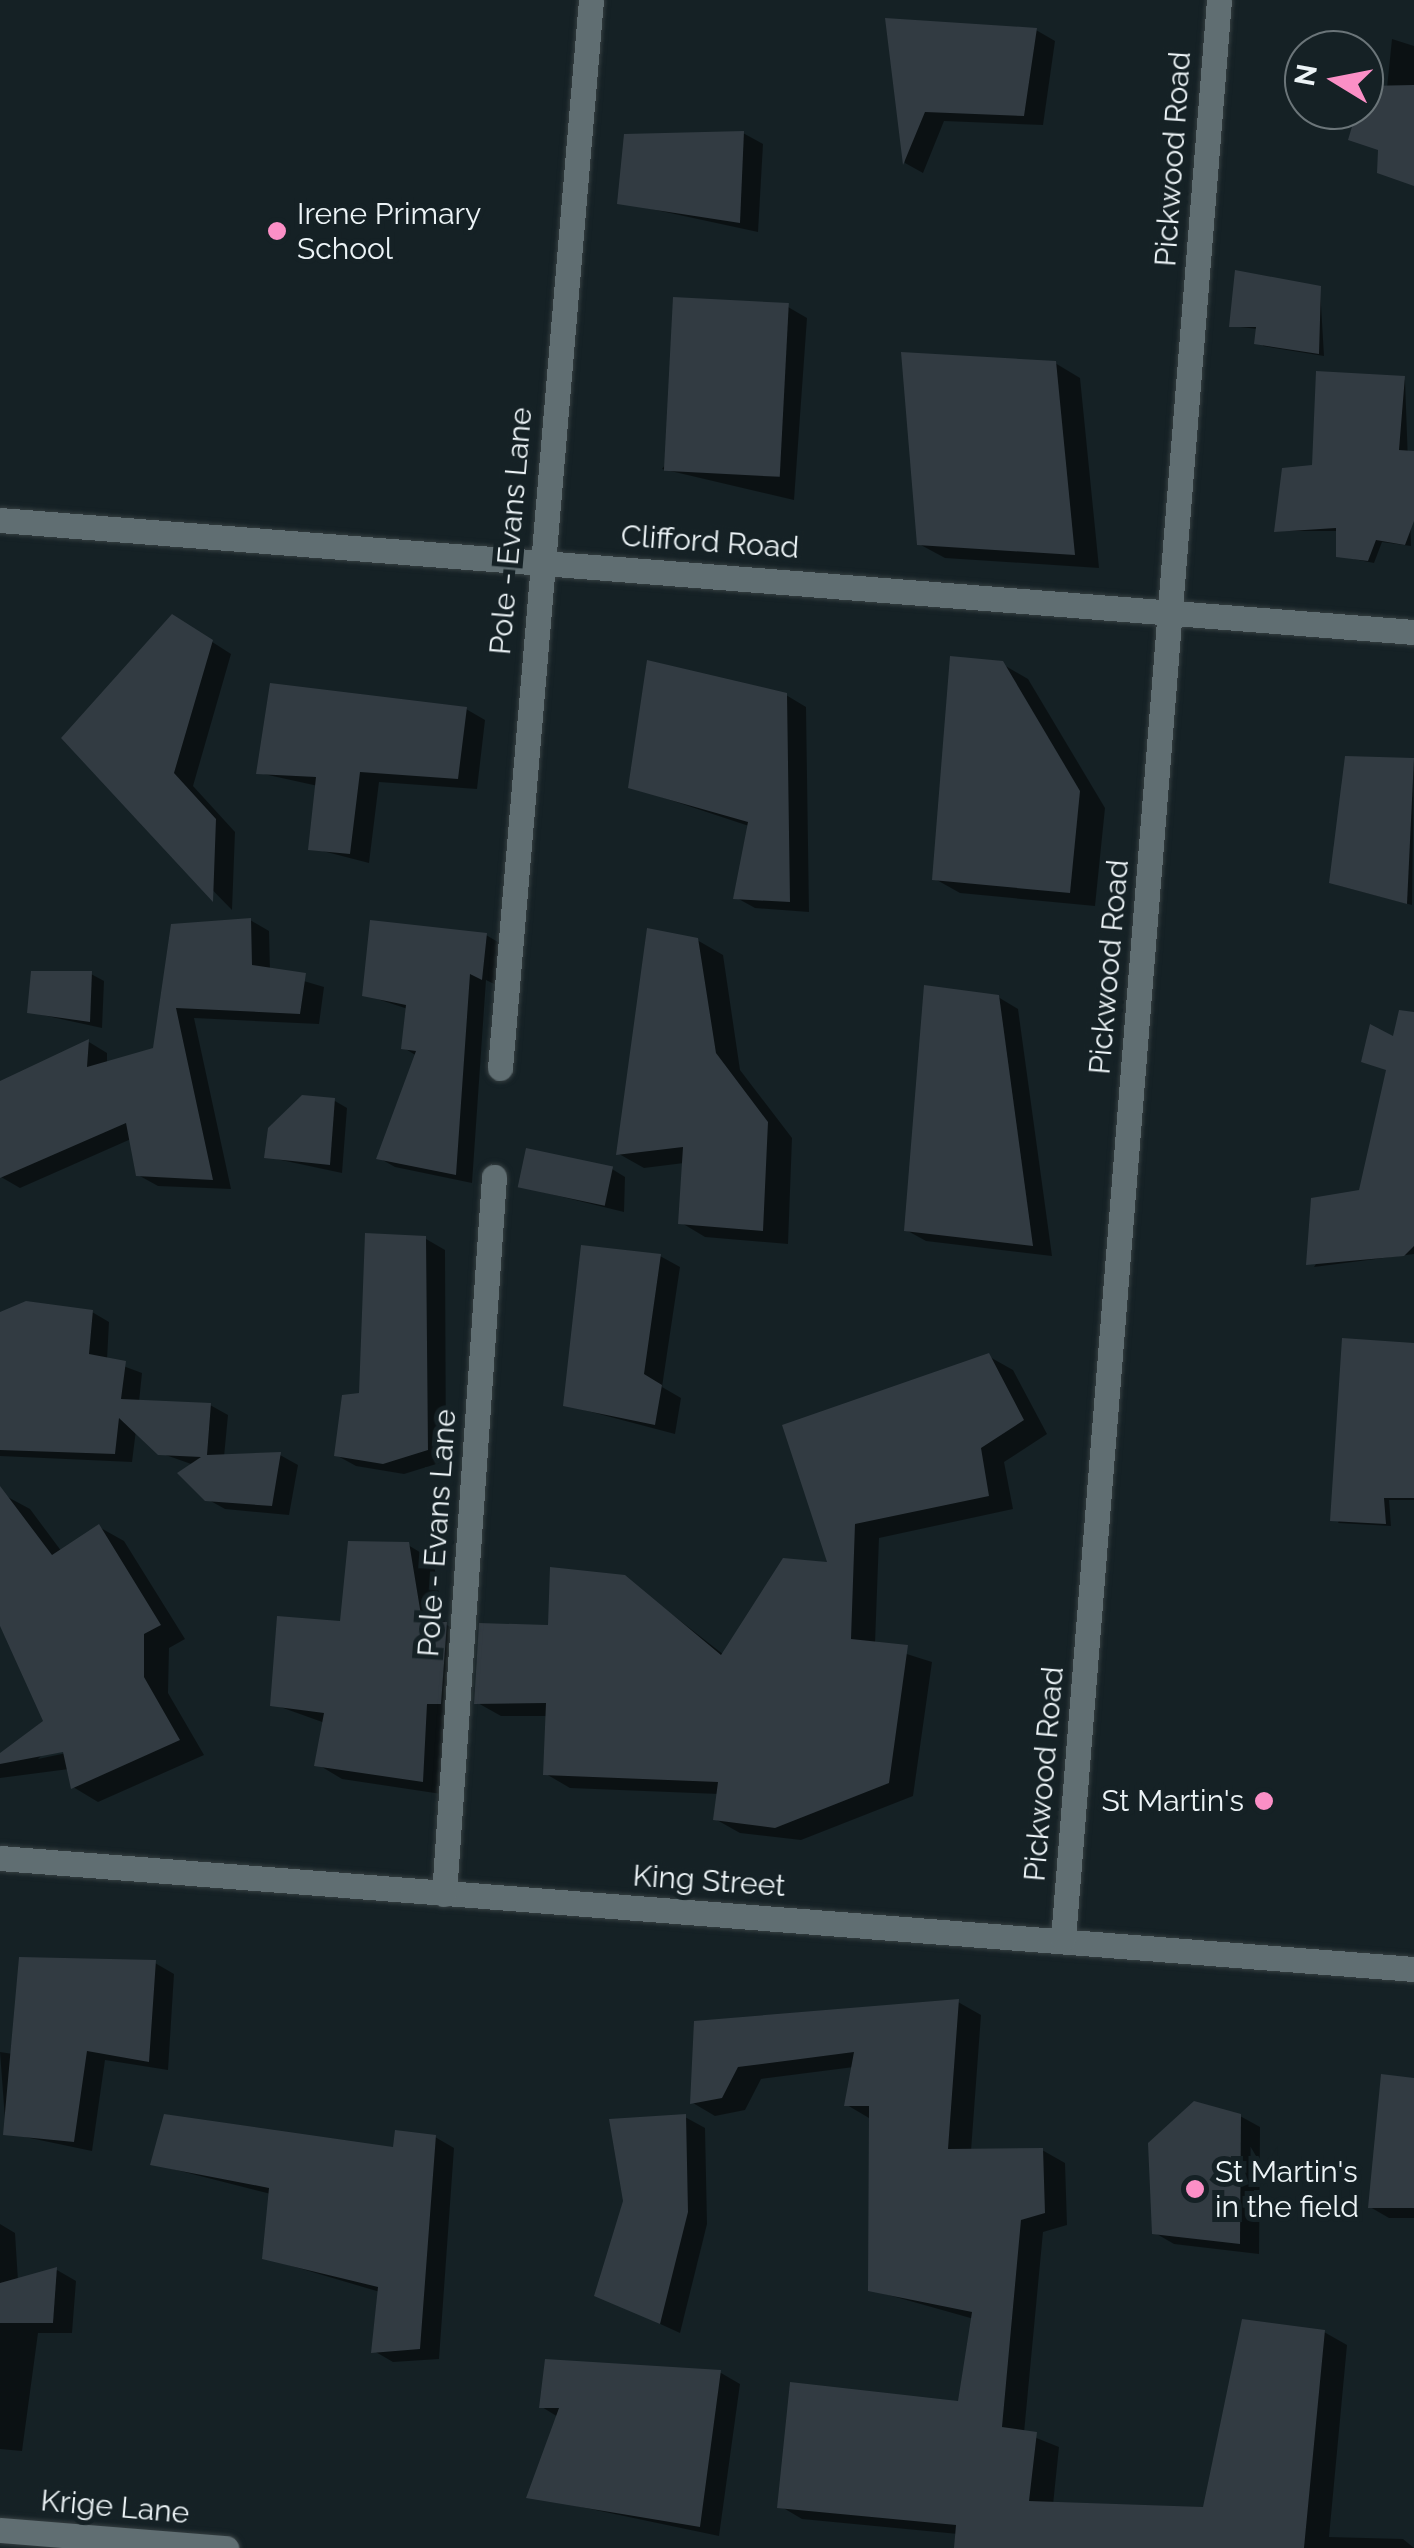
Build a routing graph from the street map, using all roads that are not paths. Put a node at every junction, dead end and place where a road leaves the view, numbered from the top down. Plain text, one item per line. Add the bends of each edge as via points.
1 (591, 0) edge
2 (1218, 0) edge
3 (0, 520) edge
4 (541, 561) junction
5 (1170, 610) junction
6 (1414, 632) edge
7 (500, 1068) dead end
8 (494, 1177) dead end
9 (0, 1858) edge
10 (444, 1894) junction
11 (1064, 1939) junction
12 (1414, 1969) edge
13 (0, 2530) edge
14 (226, 2548) edge

1 - 4 street, Pole - Evans Lane
2 - 5 street, Pickwood Road
3 - 4 street, Clifford Road
4 - 5 street, Clifford Road
4 - 7 street, Pole - Evans Lane
5 - 6 street, Clifford Road
5 - 11 street, Pickwood Road
8 - 10 street, Pole - Evans Lane
9 - 10 street, King Street
10 - 11 street, King Street
11 - 12 street, King Street
13 - 14 street, Krige Lane

